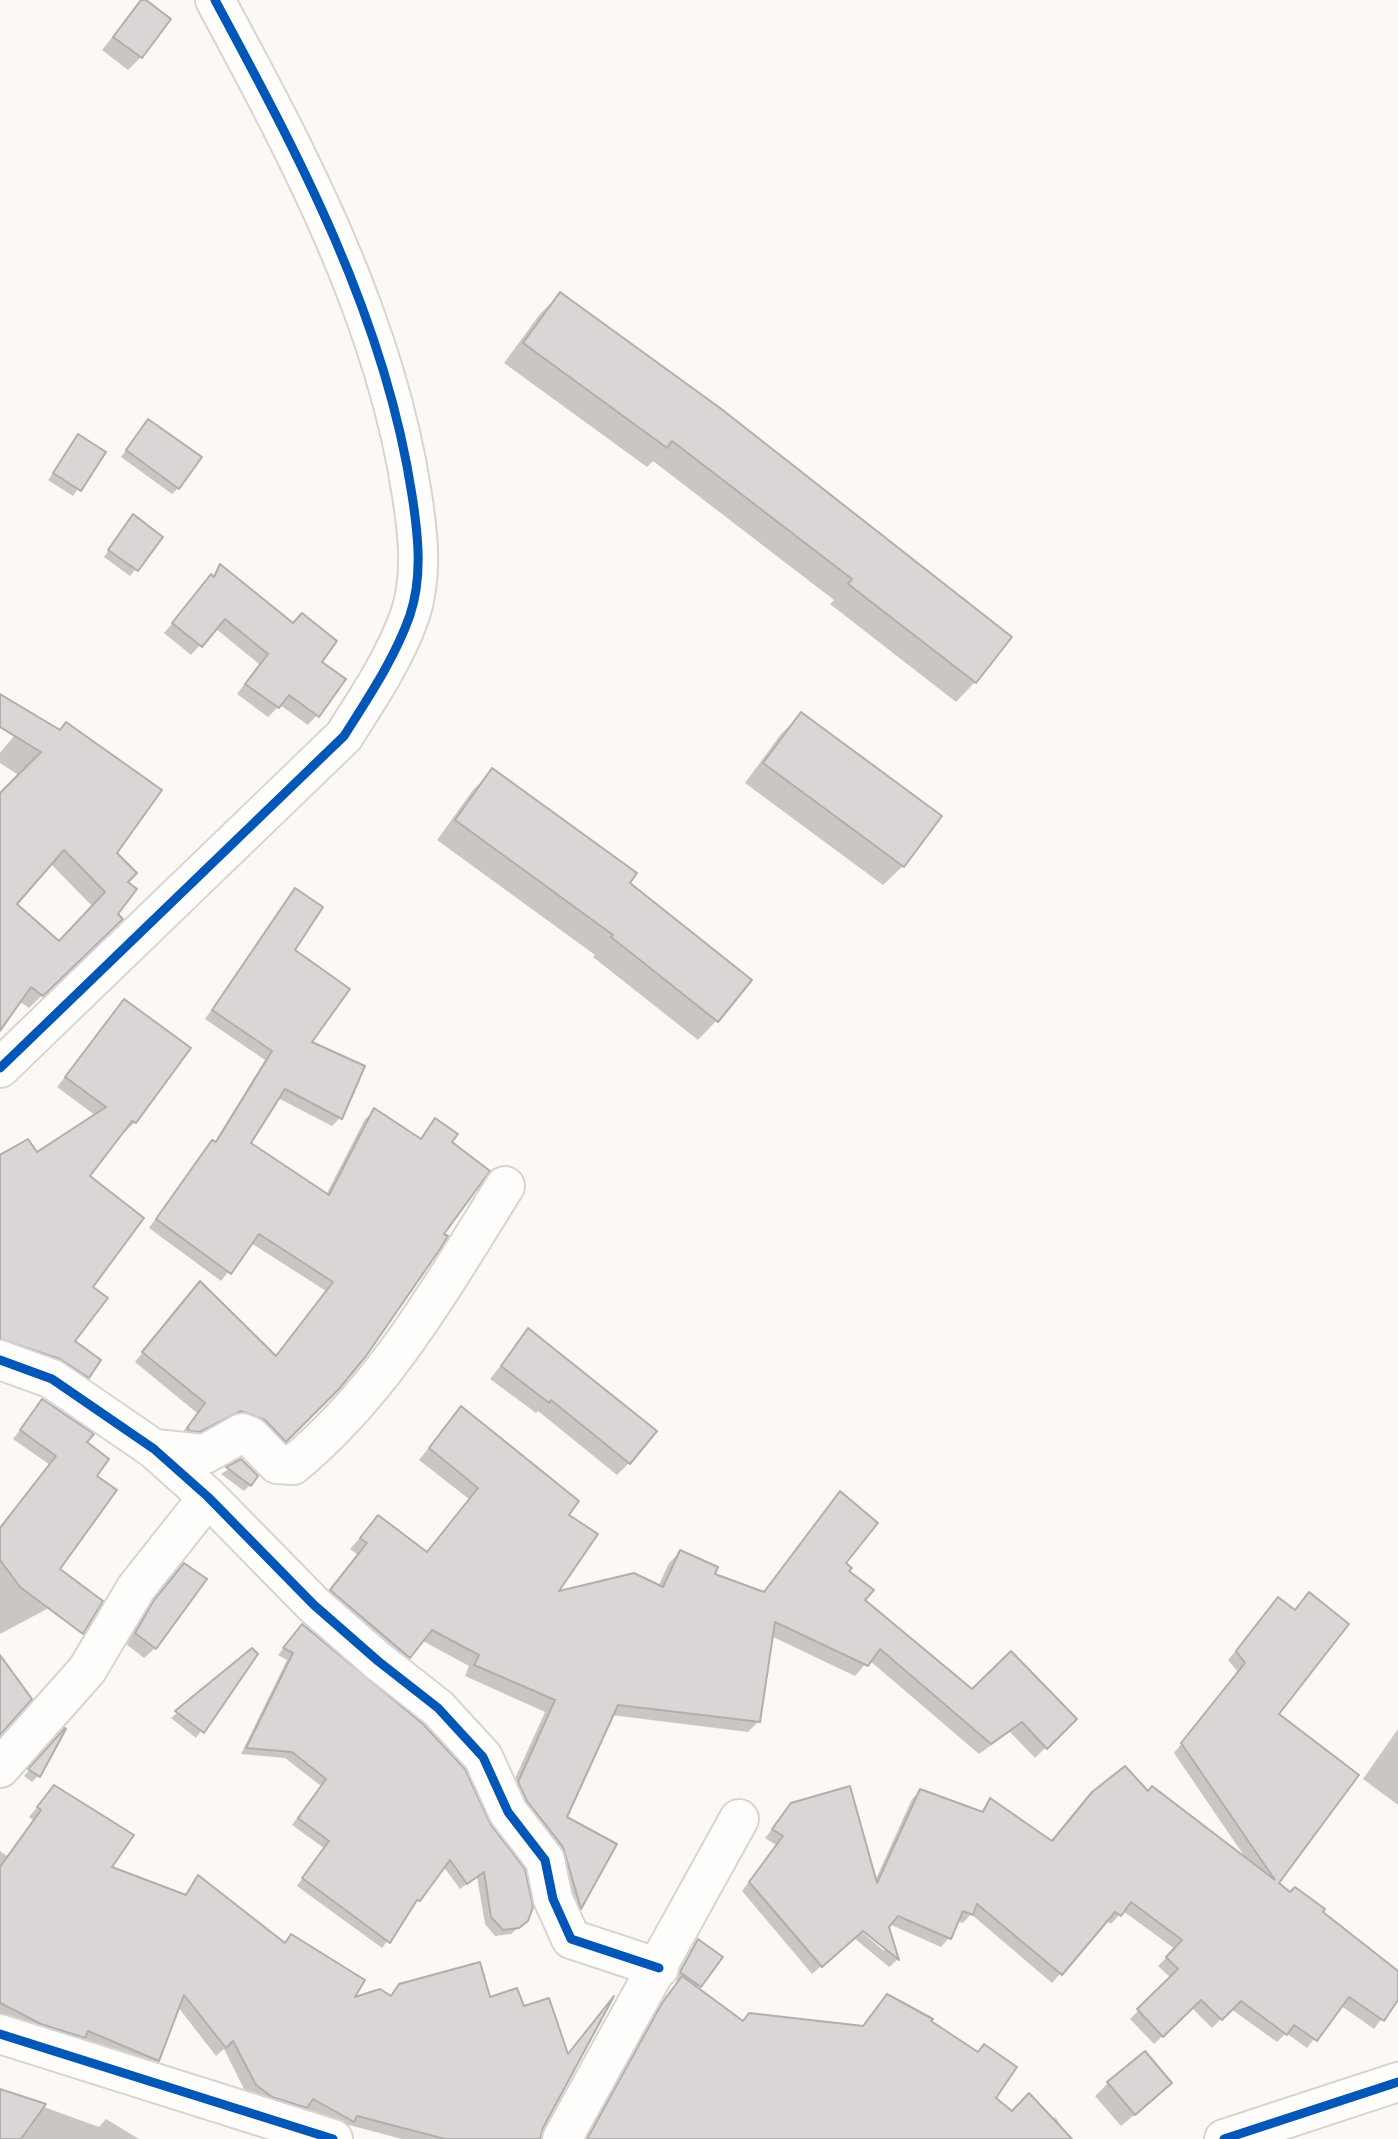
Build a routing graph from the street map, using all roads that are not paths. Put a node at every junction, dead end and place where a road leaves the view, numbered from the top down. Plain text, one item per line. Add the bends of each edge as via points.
1 (215, 0) edge
2 (0, 1068) edge
3 (505, 1186) dead end
4 (0, 1360) edge
5 (154, 1450) junction
6 (208, 1497) junction
7 (0, 1768) edge
8 (739, 1819) dead end
9 (659, 1968) junction
10 (0, 2034) edge
11 (1398, 2082) edge
12 (333, 2139) edge
13 (562, 2139) edge
14 (1224, 2139) edge

1 - 2 street via 281,122 352,274 405,448 420,551 410,614 380,678 344,736
3 - 5 street via 418,1325 329,1435 293,1465 277,1464 242,1433 205,1454
4 - 5 street via 52,1379
5 - 6 street
6 - 7 street via 136,1588 87,1670
6 - 9 street via 314,1605 439,1708 483,1757 508,1812 545,1860 552,1899 571,1939
8 - 9 street
9 - 13 street
10 - 12 street
11 - 14 street

